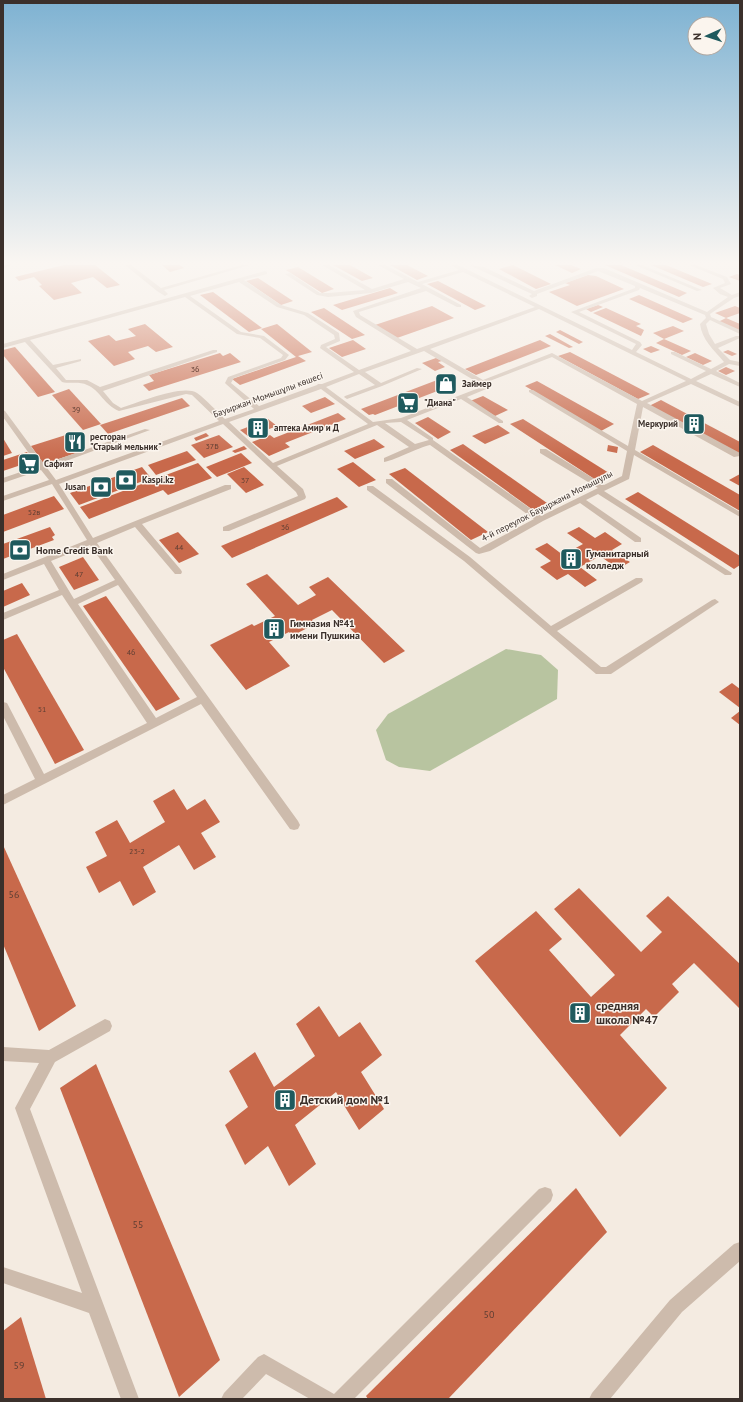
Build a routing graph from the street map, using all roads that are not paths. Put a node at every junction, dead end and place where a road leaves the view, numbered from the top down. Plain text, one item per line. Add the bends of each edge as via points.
1 (61, 330) edge
2 (235, 330) edge
3 (331, 330) edge
4 (381, 330) edge
5 (472, 330) edge
6 (588, 330) edge
7 (611, 330) edge
8 (704, 330) edge
9 (739, 335) edge
10 (27, 340) junction
11 (3, 346) edge
12 (714, 347) junction
13 (424, 348) junction
14 (215, 351) dead end
15 (415, 351) junction
16 (633, 352) junction
17 (673, 353) dead end
18 (79, 360) dead end
19 (728, 362) junction
20 (740, 364) edge
21 (52, 367) junction
22 (419, 369) dead end
23 (712, 371) junction
24 (359, 372) junction
25 (692, 381) junction
26 (482, 382) junction
27 (320, 385) junction
28 (380, 385) junction
29 (740, 385) edge
30 (98, 390) junction
31 (531, 392) dead end
32 (347, 397) dead end
33 (462, 397) junction
34 (640, 404) junction
35 (740, 405) edge
36 (257, 408) junction
37 (3, 412) edge
38 (402, 420) junction
39 (221, 421) junction
40 (501, 422) dead end
41 (375, 423) junction
42 (147, 430) dead end
43 (431, 439) dead end
44 (414, 447) junction
45 (631, 450) junction
46 (543, 451) dead end
47 (737, 455) dead end
48 (387, 460) dead end
49 (272, 466) junction
50 (42, 467) junction
51 (3, 481) edge
52 (389, 481) dead end
53 (54, 482) junction
54 (228, 487) dead end
55 (370, 488) dead end
56 (601, 489) junction
57 (3, 499) edge
58 (581, 500) junction
59 (740, 515) edge
60 (540, 519) junction
61 (136, 524) junction
62 (226, 529) dead end
63 (638, 540) dead end
64 (92, 542) junction
65 (479, 551) junction
66 (467, 559) junction
67 (46, 560) junction
68 (178, 572) dead end
69 (728, 574) dead end
70 (3, 577) edge
71 (639, 580) dead end
72 (120, 581) junction
73 (64, 592) junction
74 (716, 602) dead end
75 (72, 603) junction
76 (3, 617) edge
77 (551, 630) junction
78 (203, 698) junction
79 (3, 706) edge
80 (154, 724) junction
81 (42, 781) junction
82 (3, 800) edge
83 (294, 825) dead end
84 (105, 1026) dead end
85 (3, 1054) edge
86 (50, 1057) junction
87 (545, 1195) dead end
88 (740, 1250) edge
89 (3, 1275) edge
90 (95, 1306) junction
91 (130, 1399) edge
92 (230, 1399) edge
93 (328, 1399) edge
94 (340, 1399) edge
95 (598, 1399) edge

1 - 10 street
2 - 36 street via 262,336 286,355 283,359 231,377 228,383
3 - 24 street via 337,334 338,340 323,348
4 - 15 street
5 - 13 street, Бауыржан Момышұлы көшесі
6 - 16 street
7 - 16 street via 638,343
8 - 12 street
9 - 12 street
10 - 11 street
10 - 21 street
12 - 19 street
13 - 15 street, Бауыржан Момышұлы көшесі
13 - 26 street
14 - 30 street
15 - 24 street, Бауыржан Момышұлы көшесі
16 - 25 street
17 - 23 street
18 - 21 street
19 - 20 street
19 - 23 street
21 - 30 street via 64,381 86,382
22 - 28 street
23 - 25 street
23 - 29 street
24 - 27 street, Бауыржан Момышұлы көшесі
24 - 28 street
25 - 34 street
25 - 35 street
26 - 33 street via 489,386
26 - 34 street via 552,355
27 - 36 street, Бауыржан Момышұлы көшесі
27 - 41 street
28 - 32 street
30 - 39 street via 113,408 121,410 177,393 194,394
31 - 45 street
33 - 38 street
33 - 40 street
34 - 45 street, 4-й переулок Бауыржана Момышулы
34 - 47 street
36 - 39 street, Бауыржан Момышұлы көшесі
37 - 50 street
38 - 41 street
38 - 43 street
39 - 49 street
39 - 53 street, Бауыржан Момышұлы көшесі
41 - 44 street
41 - 49 street
42 - 50 street
44 - 48 street
44 - 60 street via 431,442
45 - 56 street, 4-й переулок Бауыржана Момышулы via 626,477
45 - 59 street
46 - 56 street
49 - 62 street via 300,491 302,497
50 - 51 street
50 - 53 street
52 - 65 street, 4-й переулок Бауыржана Момышулы
53 - 57 street, Бауыржан Момышұлы көшесі
53 - 64 street
54 - 61 street
55 - 66 street
56 - 58 street, 4-й переулок Бауыржана Момышулы
56 - 69 street
58 - 60 street, 4-й переулок Бауыржана Момышулы
58 - 63 street
60 - 65 street, 4-й переулок Бауыржана Момышулы
61 - 64 street
61 - 68 street
64 - 67 street
64 - 72 street
65 - 66 street
66 - 77 street
67 - 70 street
67 - 73 street
71 - 77 street
72 - 75 street
72 - 78 street
73 - 75 street
73 - 76 street
74 - 77 street via 608,671 599,671
75 - 80 street
78 - 80 street
78 - 83 street
79 - 81 street
80 - 81 street
81 - 82 street
84 - 86 street
85 - 86 street
86 - 90 street via 22,1108
87 - 94 street
88 - 95 street via 676,1306
89 - 90 street
90 - 91 street
92 - 93 street via 264,1363

